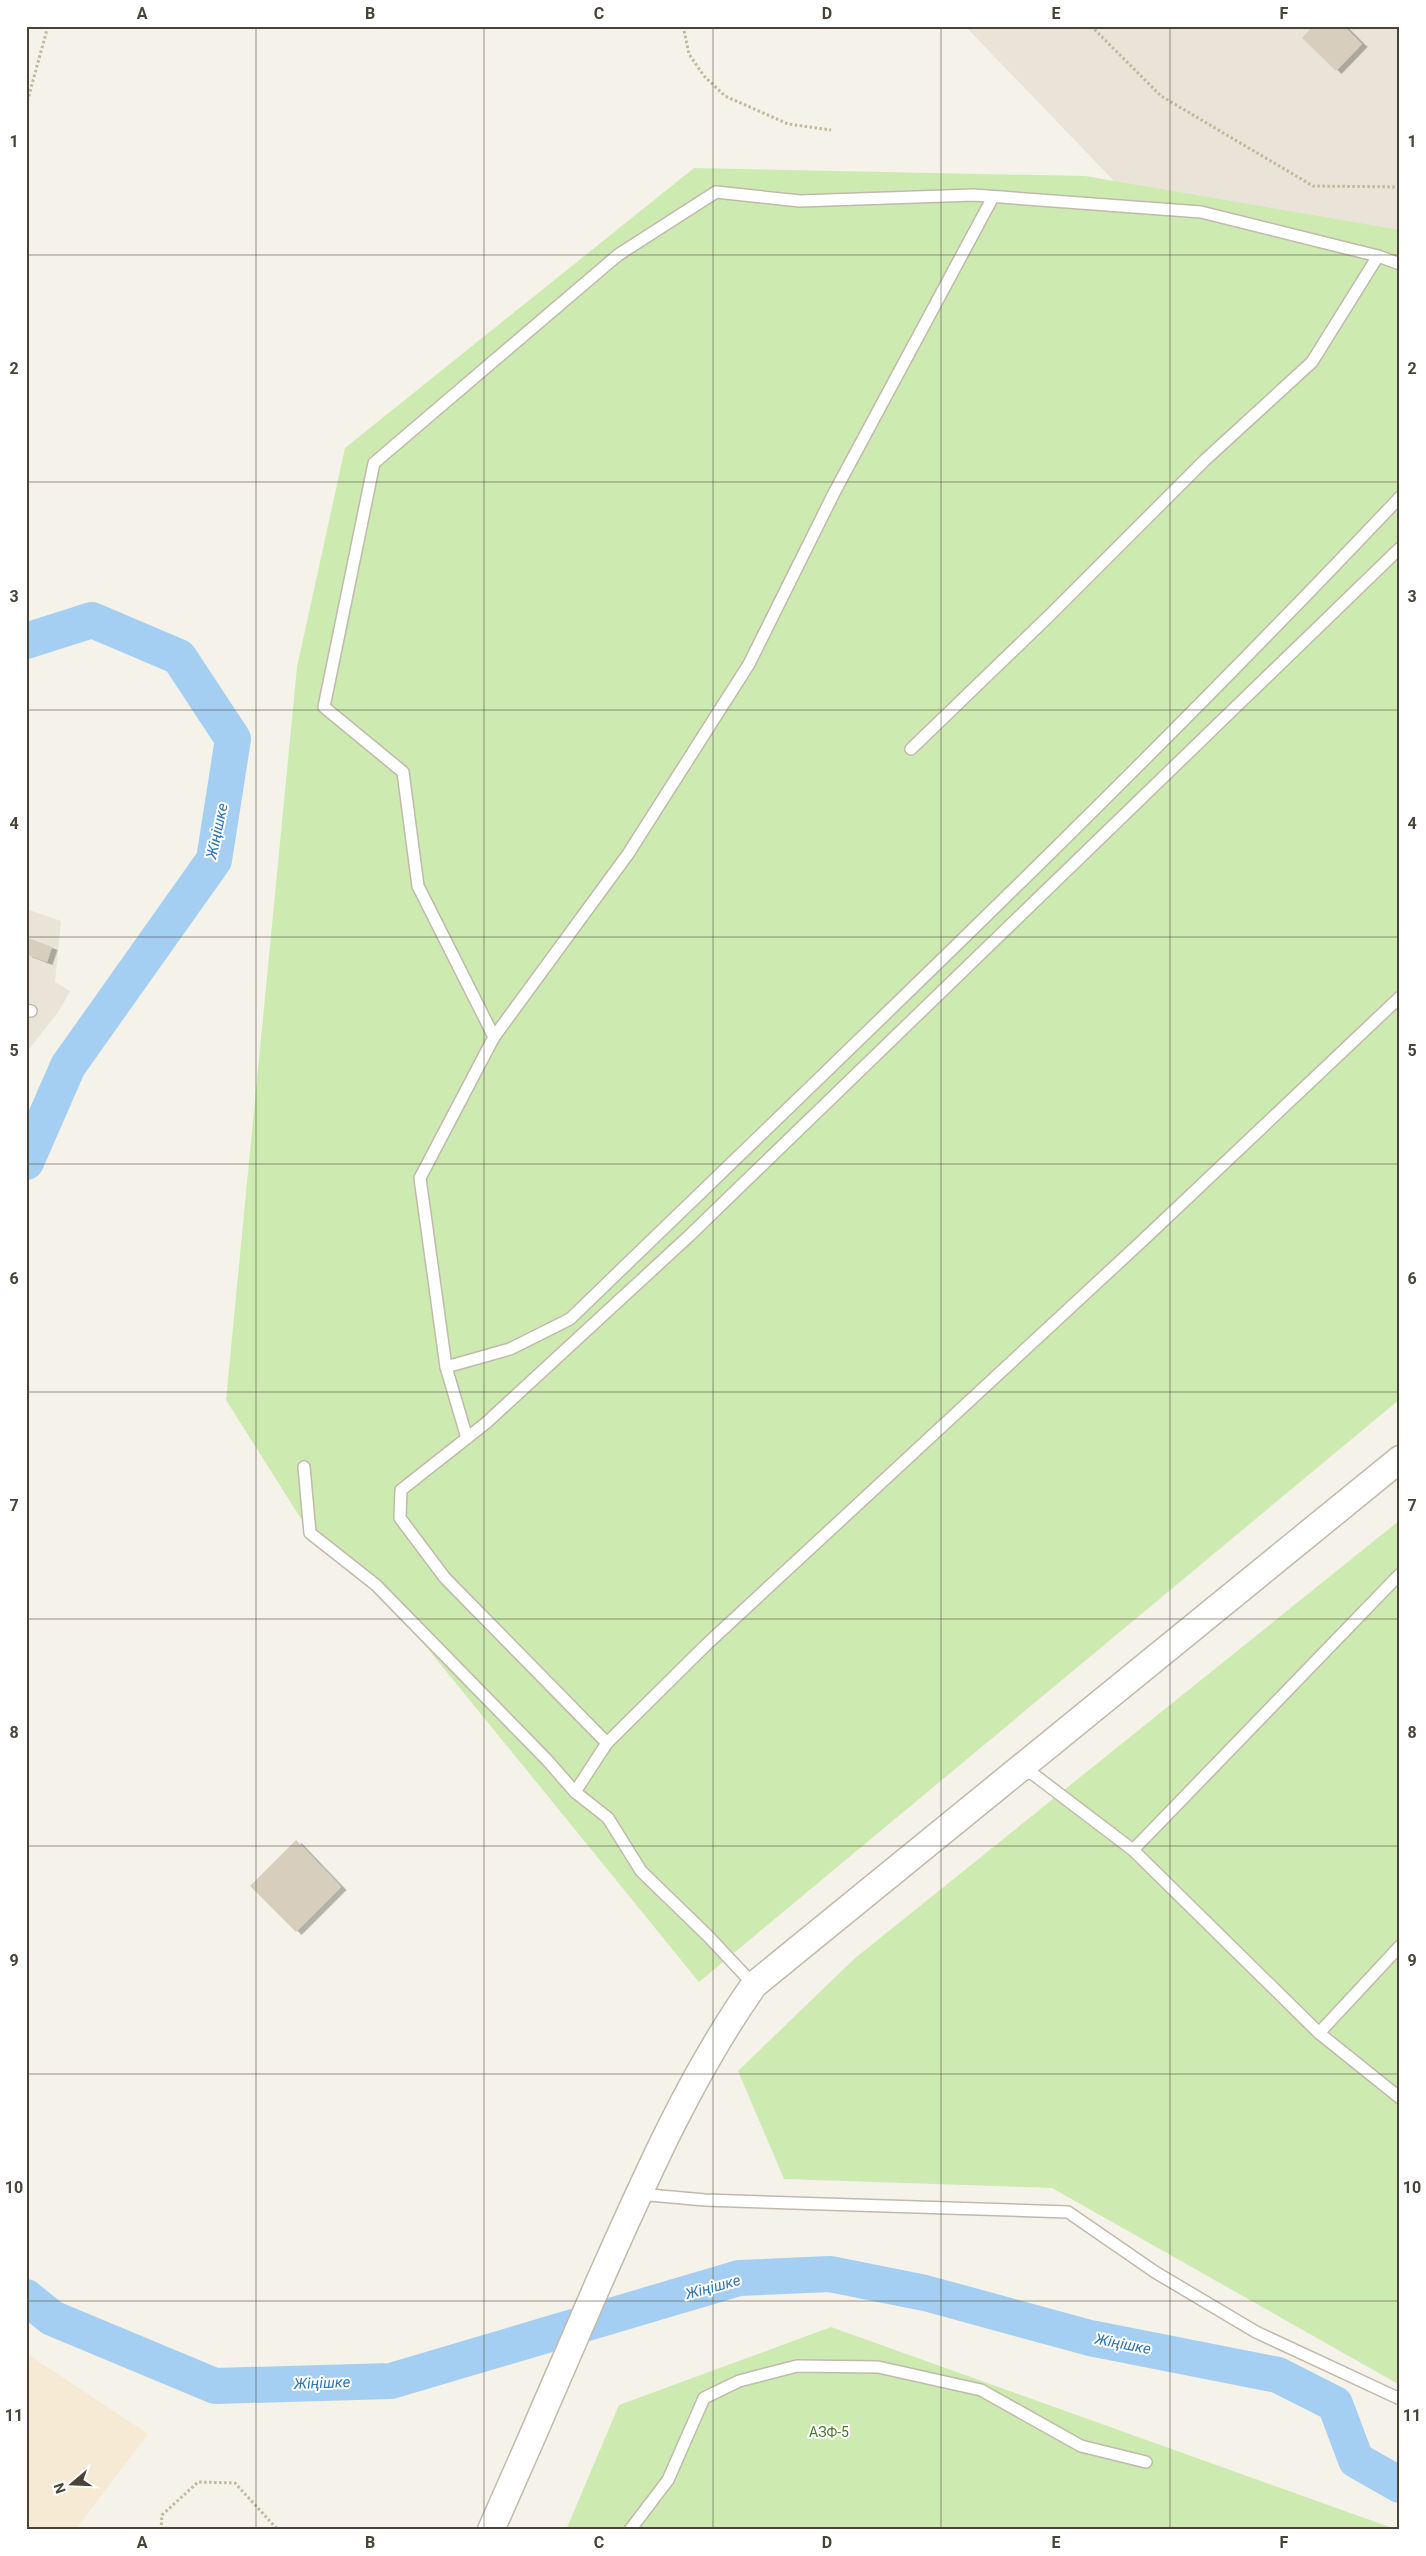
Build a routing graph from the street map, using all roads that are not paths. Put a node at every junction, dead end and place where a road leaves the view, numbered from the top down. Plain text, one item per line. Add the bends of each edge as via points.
1 (993, 197) junction
2 (1378, 256) junction
3 (1400, 264) edge
4 (1400, 496) edge
5 (1400, 548) edge
6 (911, 749) dead end
7 (1400, 997) edge
8 (494, 1037) junction
9 (446, 1367) junction
10 (466, 1438) junction
11 (1400, 1459) edge
12 (304, 1467) dead end
13 (1400, 1574) edge
14 (607, 1743) junction
15 (1018, 1771) junction
16 (575, 1792) junction
17 (1133, 1850) junction
18 (1400, 1946) edge
19 (754, 1986) junction
20 (1319, 2033) junction
21 (1400, 2098) edge
22 (635, 2202) junction
23 (1400, 2399) edge
24 (1146, 2462) dead end
25 (491, 2530) edge
26 (630, 2530) edge

1 - 2 lane via 1201,212
1 - 8 lane via 834,493 749,664 628,854
1 - 8 lane via 800,201 716,192 618,255 374,463 324,707 403,772 418,886
2 - 3 lane
2 - 6 lane via 1312,362 1206,460
4 - 9 lane via 1274,629 883,1016 570,1319 510,1349
5 - 10 lane via 696,1229
7 - 14 lane via 707,1644
8 - 9 lane via 420,1178
9 - 10 lane
10 - 14 lane via 401,1490 400,1518 445,1578
11 - 15 street
12 - 16 lane via 310,1533 376,1585
13 - 17 lane
14 - 16 lane
15 - 17 lane via 1033,1774
15 - 19 street
16 - 19 lane via 608,1818 641,1871
17 - 20 lane
18 - 20 lane
19 - 22 street via 691,2087
20 - 21 lane
22 - 23 lane via 705,2200 1068,2212 1155,2272 1256,2332
22 - 25 street
24 - 26 lane via 1081,2446 981,2390 878,2367 797,2366 739,2381 704,2398 668,2480

